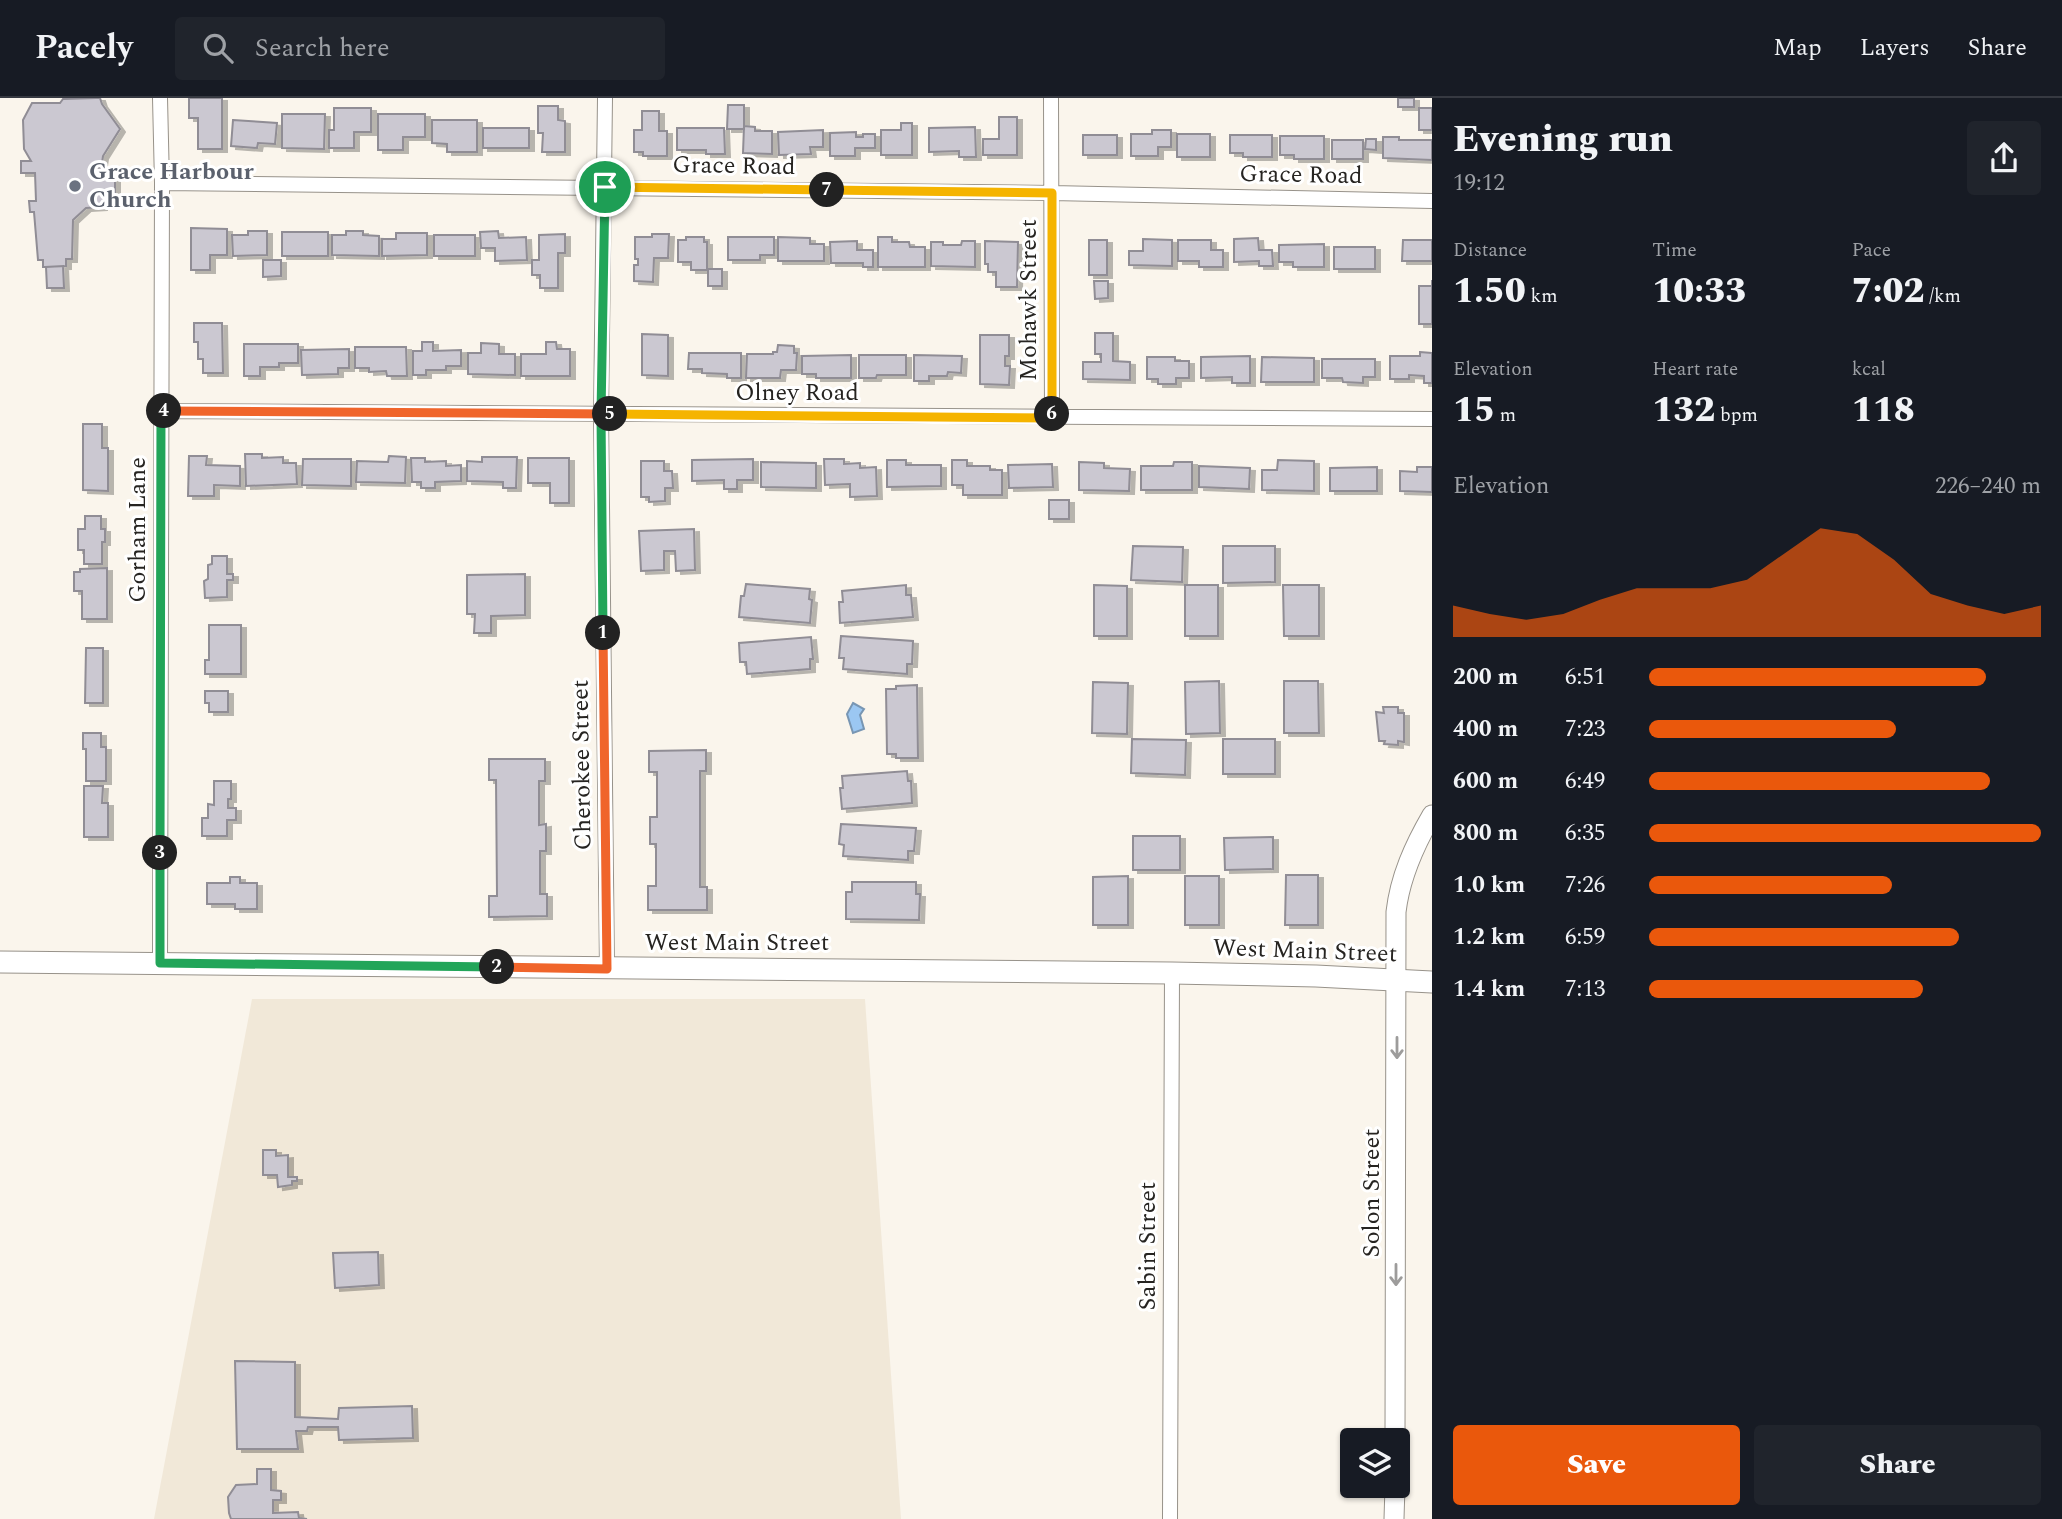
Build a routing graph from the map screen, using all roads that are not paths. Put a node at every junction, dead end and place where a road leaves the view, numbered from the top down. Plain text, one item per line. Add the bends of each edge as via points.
1 (160, 98) edge
2 (605, 98) edge
3 (1051, 98) edge
4 (162, 183) junction
5 (605, 187) junction
6 (1052, 193) junction
7 (1432, 201) edge
8 (161, 411) junction
9 (601, 414) junction
10 (1052, 418) junction
11 (1432, 419) edge
12 (1432, 815) edge
13 (0, 962) edge
14 (160, 963) junction
15 (607, 969) junction
16 (1172, 973) junction
17 (1397, 979) junction
18 (1432, 982) edge
19 (1395, 1428) edge
20 (1395, 1498) edge
21 (1170, 1519) edge
22 (1394, 1519) edge

1 - 4 street, Gorham Lane
2 - 5 street, Cherokee Street
3 - 6 street, Mohawk Street
4 - 5 street, Grace Road
4 - 8 street, Gorham Lane
5 - 6 street, Grace Road
5 - 9 street, Cherokee Street
6 - 7 street, Grace Road
6 - 10 street, Mohawk Street
8 - 9 street, Olney Road
8 - 14 street, Gorham Lane
9 - 10 street, Olney Road
9 - 15 street, Cherokee Street
10 - 11 street, Olney Road
12 - 17 street, Solon Street via 1398,891
13 - 14 main road, West Main Street
14 - 15 main road, West Main Street
15 - 16 main road, West Main Street
16 - 17 main road, West Main Street
16 - 21 street, Sabin Street
17 - 18 main road, West Main Street
17 -> 19 street, Solon Street
20 - 22 street

